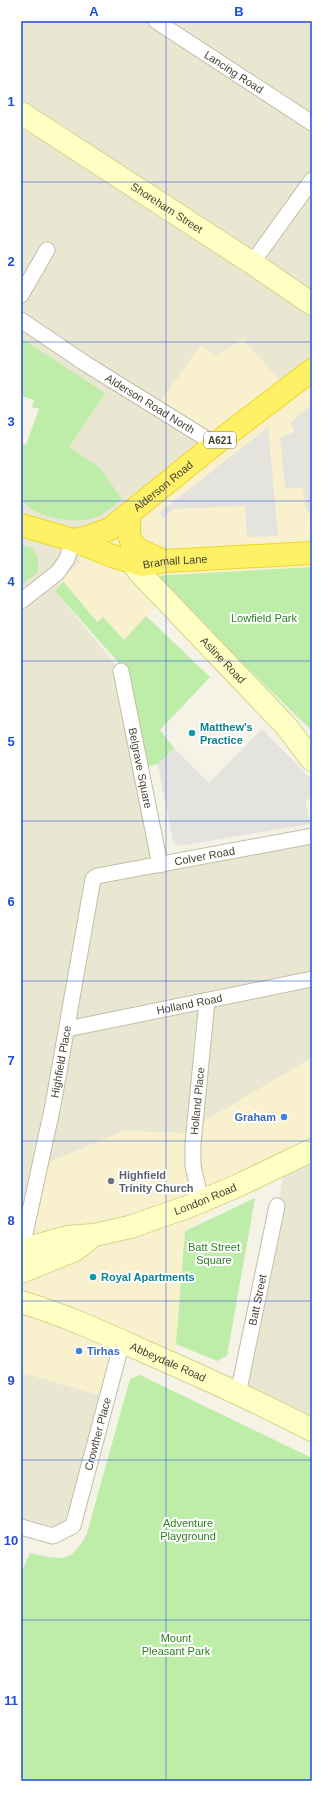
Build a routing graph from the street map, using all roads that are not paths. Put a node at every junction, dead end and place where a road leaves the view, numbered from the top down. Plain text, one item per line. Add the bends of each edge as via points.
1 (156, 21) edge
2 (21, 113) edge
3 (312, 123) edge
4 (312, 180) edge
5 (47, 250) dead end
6 (252, 263) junction
7 (21, 295) edge
8 (312, 304) edge
9 (21, 320) edge
10 (312, 370) edge
11 (215, 444) junction
12 (130, 514) junction
13 (21, 525) edge
14 (73, 540) junction
15 (312, 553) edge
16 (133, 554) junction
17 (21, 601) edge
18 (121, 671) dead end
19 (312, 760) edge
20 (312, 836) edge
21 (160, 865) junction
22 (98, 876) joint
23 (312, 979) edge
24 (207, 1001) junction
25 (67, 1029) junction
26 (312, 1150) edge
27 (201, 1201) junction
28 (277, 1206) dead end
29 (94, 1235) junction
30 (23, 1250) edge
31 (45, 1260) junction
32 (21, 1272) edge
33 (21, 1302) edge
34 (122, 1342) junction
35 (238, 1394) junction
36 (312, 1430) edge
37 (21, 1527) edge

1 - 3 street, Lancing Road
2 - 6 main road, Shoreham Street
4 - 6 street
5 - 7 street
6 - 8 main road, Shoreham Street
9 - 11 street, Alderson Road North via 86,364
10 - 11 highway, Alderson Road / A621
11 - 12 highway, Alderson Road / A621
12 - 14 highway, Alderson Road / A621 via 110,529
12 - 16 highway via 128,535
13 - 14 highway, Bramall Lane / A621
14 - 16 highway, Bramall Lane / A621 via 112,556
14 - 17 street via 67,559 57,573
15 - 16 highway, Bramall Lane / A621 via 165,561
16 - 19 main road, Asline Road via 139,572 286,726
18 - 21 street, Belgrave Square
20 - 21 street, Colver Road
21 - 22 street, Colver Road
22 - 25 street, Highfield Place via 91,882
23 - 24 street, Holland Road
24 - 25 street, Holland Road
24 - 27 street, Holland Place via 193,1144 193,1166
25 - 30 street, Highfield Place
26 - 27 main road, London Road
27 - 29 main road, London Road via 130,1227
28 - 35 street, Batt Street
29 - 30 main road, London Road via 67,1237
29 - 31 main road, London Road via 75,1250
30 - 31 main road via 35,1259
31 - 32 main road, London Road
33 - 34 main road, Abbeydale Road
34 - 35 main road, Abbeydale Road
34 - 37 street, Crowther Place via 73,1526 53,1536
35 - 36 main road, Abbeydale Road

